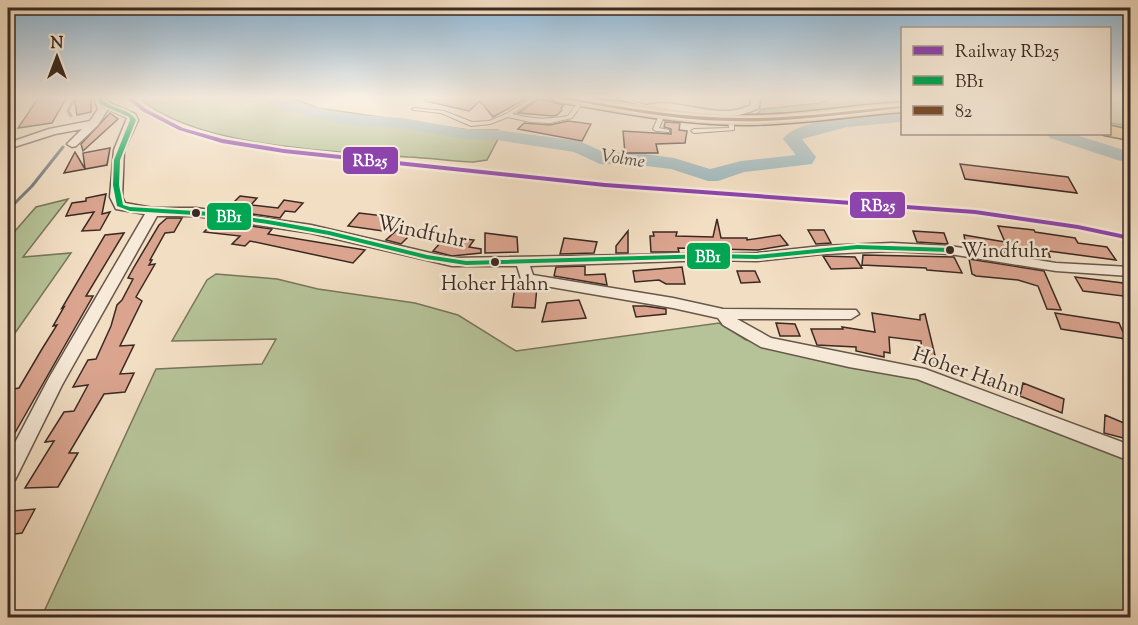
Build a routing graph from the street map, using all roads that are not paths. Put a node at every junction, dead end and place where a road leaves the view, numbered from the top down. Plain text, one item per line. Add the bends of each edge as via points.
1 (78, 126) edge
2 (91, 126) edge
3 (130, 126) edge
4 (656, 126) edge
5 (732, 126) edge
6 (667, 131) dead end
7 (694, 131) dead end
8 (1111, 131) edge
9 (1131, 135) edge
10 (72, 144) dead end
11 (8, 146) edge
12 (153, 212) junction
13 (522, 261) junction
14 (1131, 271) edge
15 (723, 314) junction
16 (851, 314) dead end
17 (1131, 453) edge
18 (8, 474) edge

1 - 11 street
2 - 10 street
3 - 12 street, Windfuhr via 119,150 116,197 120,206
4 - 6 lane
5 - 7 lane
8 - 9 main road
12 - 13 street, Windfuhr via 196,212 311,229 452,262
12 - 18 street
13 - 14 street, Windfuhr via 757,257 892,247 950,250 1056,267
13 - 15 street, Hoher Hahn via 527,279
15 - 16 street, Hoher Hahn
15 - 17 street, Hoher Hahn via 767,344 919,373

